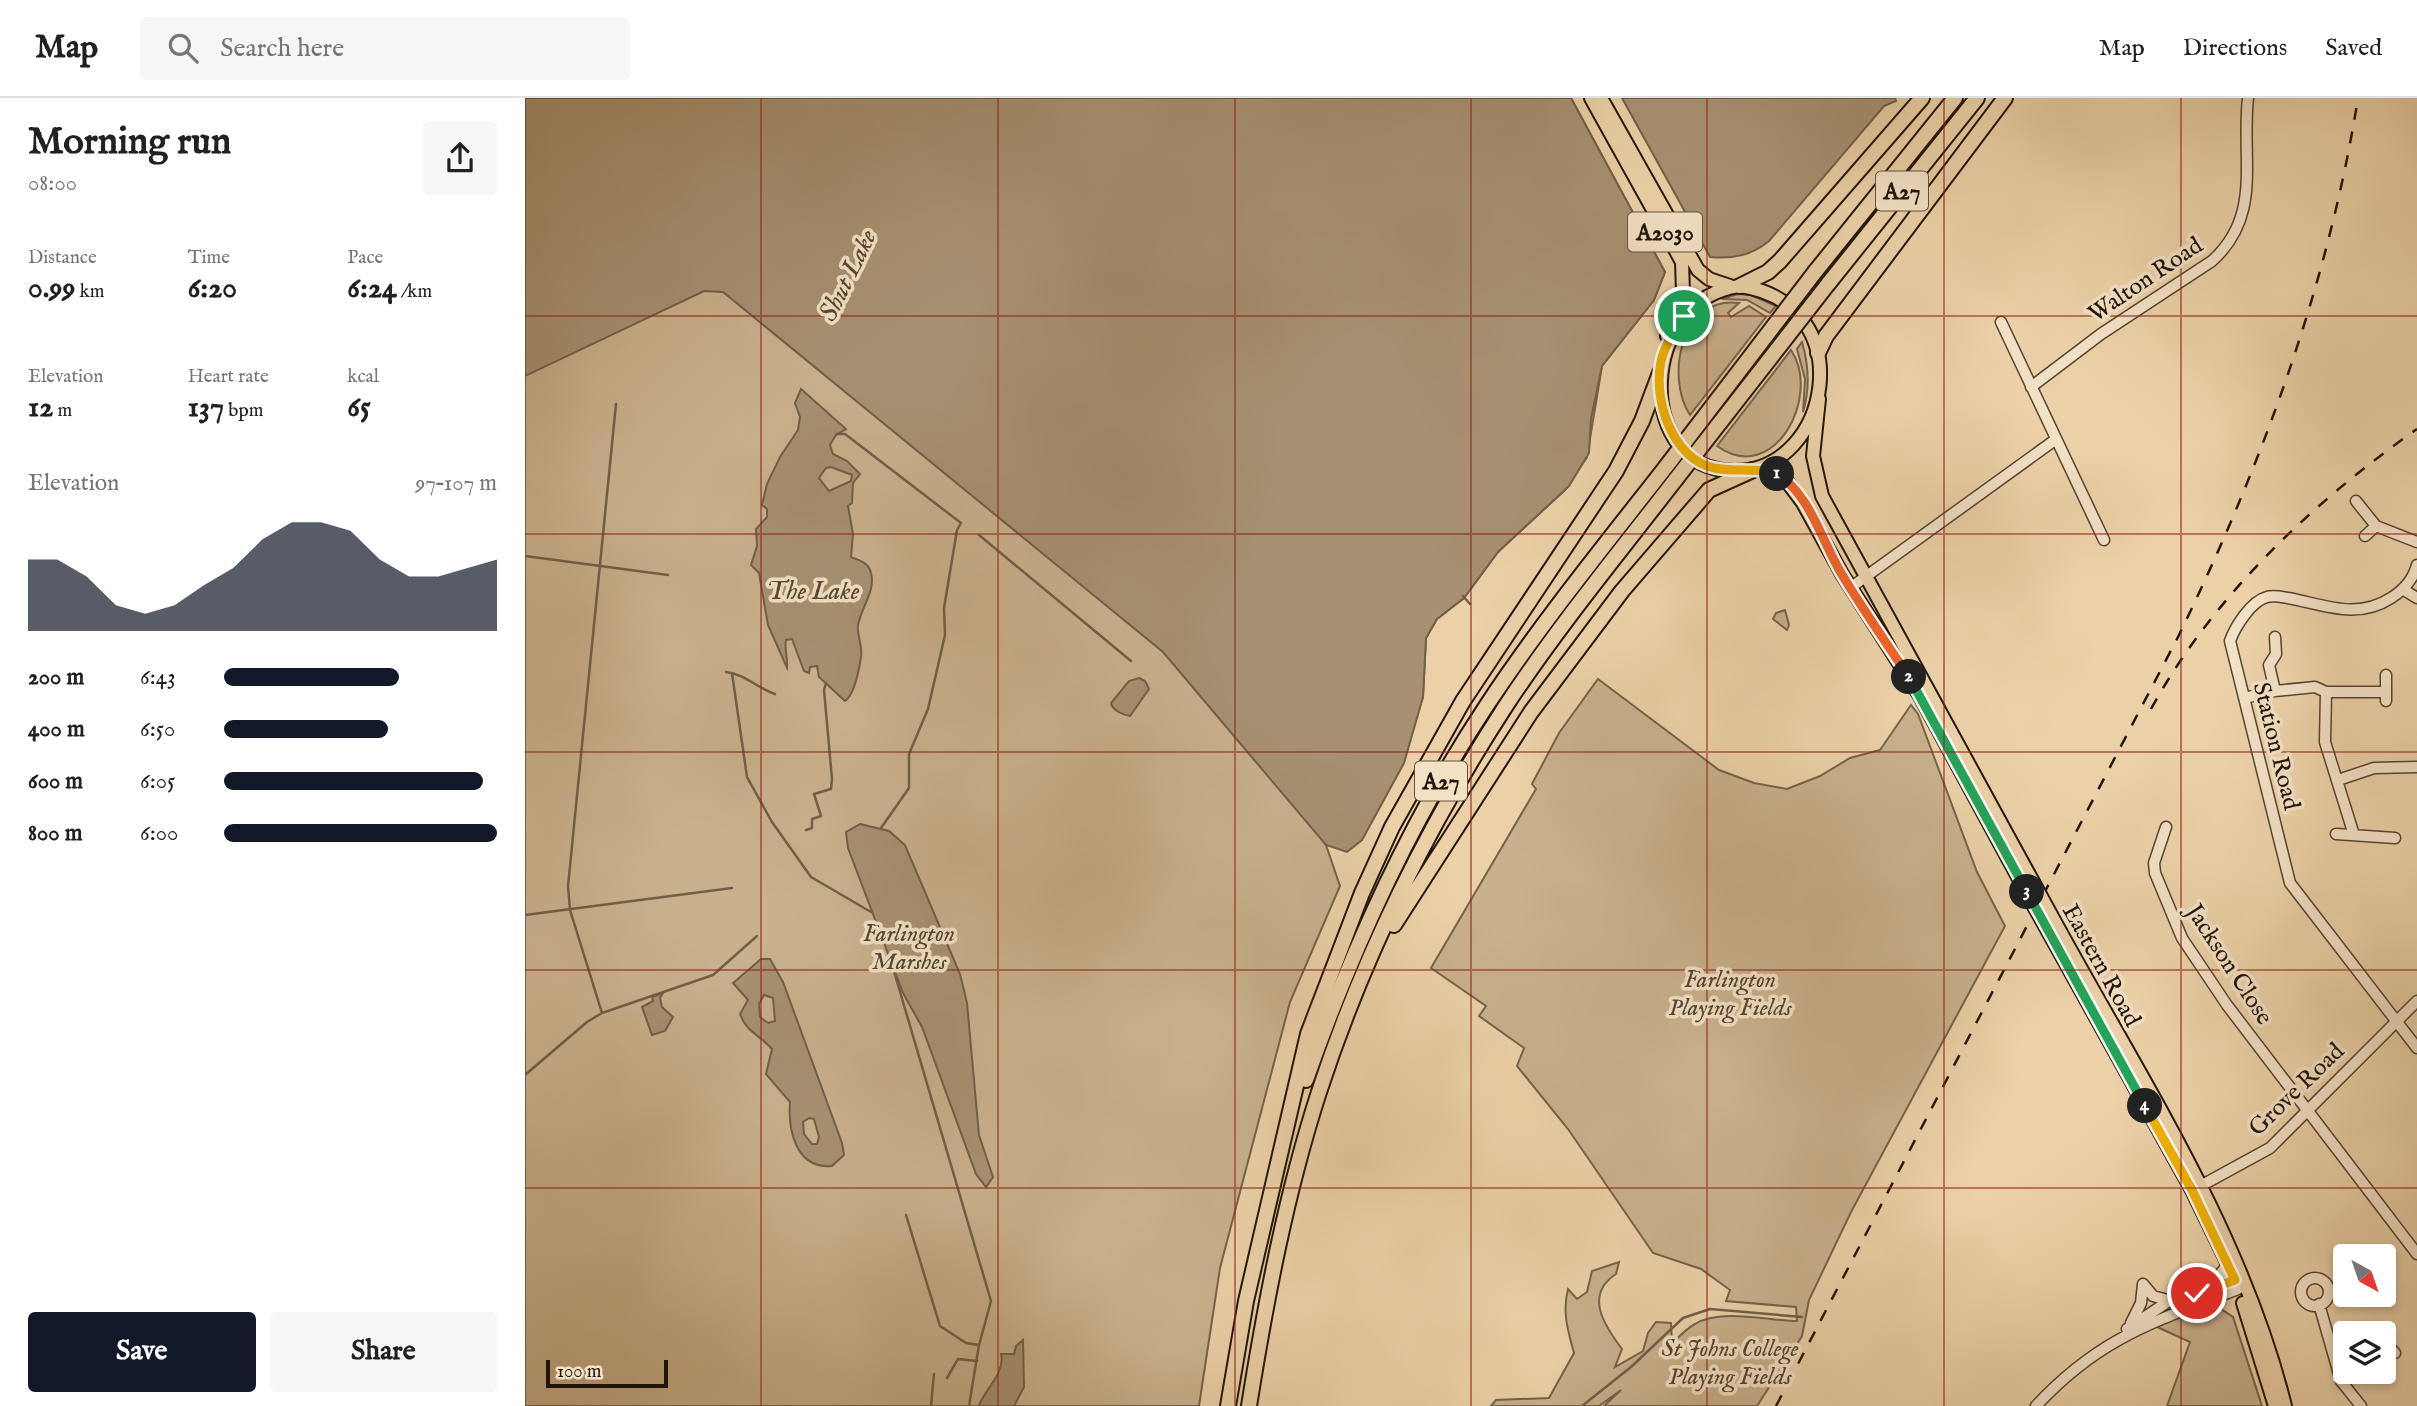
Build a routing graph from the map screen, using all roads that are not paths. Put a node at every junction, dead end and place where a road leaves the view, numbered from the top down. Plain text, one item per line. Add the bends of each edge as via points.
1 (1591, 98) edge
2 (1601, 98) edge
3 (1922, 98) edge
4 (1955, 98) edge
5 (1977, 98) edge
6 (2005, 98) edge
7 (2248, 98) edge
8 (1608, 119) junction
9 (1737, 287) junction
10 (2001, 322) dead end
11 (1664, 350) junction
12 (1818, 353) junction
13 (1660, 373) junction
14 (2031, 387) junction
15 (1819, 399) junction
16 (2055, 440) junction
17 (1757, 470) junction
18 (2356, 501) dead end
19 (2377, 526) junction
20 (2365, 536) dead end
21 (2104, 540) dead end
22 (2417, 542) edge
23 (2417, 565) edge
24 (1865, 579) junction
25 (1850, 588) junction
26 (2404, 590) junction
27 (2417, 598) edge
28 (2275, 637) dead end
29 (2386, 675) dead end
30 (2320, 690) junction
31 (2275, 691) junction
32 (2244, 698) junction
33 (2417, 767) edge
34 (2338, 780) junction
35 (2166, 827) dead end
36 (2336, 834) dead end
37 (2354, 835) junction
38 (2395, 838) dead end
39 (2034, 895) junction
40 (1369, 964) junction
41 (2417, 1001) edge
42 (2395, 1020) junction
43 (2417, 1048) edge
44 (2308, 1111) junction
45 (1287, 1134) junction
46 (2196, 1188) junction
47 (2417, 1254) edge
48 (2225, 1259) junction
49 (2239, 1284) junction
50 (2142, 1295) junction
51 (2168, 1302) junction
52 (2319, 1304) dead end
53 (2155, 1310) junction
54 (2165, 1315) junction
55 (2120, 1333) junction
56 (2111, 1343) junction
57 (2333, 1350) edge
58 (2344, 1384) edge
59 (1227, 1406) edge
60 (1248, 1406) edge
61 (2036, 1406) edge
62 (2275, 1406) edge
63 (2285, 1406) edge
64 (2361, 1406) edge

1 - 8 main road, A2030
2 - 8 main road, A2030
3 - 9 highway via 1780,261
4 - 45 highway, A27, bridge via 1542,625 1486,707 1433,794 1344,974
5 - 40 highway, A27, bridge via 1548,645 1468,767 1406,879
6 - 12 highway via 1826,336
7 - 14 street, Walton Road via 2246,201 2227,247
8 - 9 main road, A2030 via 1698,270 1709,279
8 - 11 main road, A2030 via 1683,268 1683,292
9 - 11 main road via 1696,303
9 - 12 main road via 1772,293 1792,306 1805,320
10 - 14 street
11 - 13 main road
12 - 15 main road
13 - 17 main road via 1664,412 1685,452 1708,467
13 - 45 highway via 1616,471 1463,701 1392,827 1308,1034
14 - 16 street
15 - 17 main road via 1795,444 1777,461
15 - 24 main road, Eastern Road via 1813,456 1818,484
16 - 21 street
16 - 24 street
17 - 25 main road, Eastern Road via 1775,473 1790,484
17 - 40 highway via 1709,490 1622,591 1531,712
18 - 19 street
19 - 20 street
19 - 22 street
23 - 26 street
24 - 25 street
24 - 39 main road, Eastern Road
25 - 39 main road, Eastern Road via 1909,677
26 - 27 street
26 - 32 street, Station Road via 2364,610 2346,611 2268,596 2257,603 2230,641
28 - 31 street via 2276,654 2269,666
29 - 30 street via 2386,696
30 - 31 street
30 - 34 street via 2325,742
31 - 32 street
32 - 42 street, Station Road via 2290,883
33 - 34 street via 2374,768
34 - 37 street
35 - 44 street, Jackson Close via 2154,863 2175,924 2227,1005
36 - 37 street
37 - 38 street
39 - 46 main road, Eastern Road, bridge
40 - 60 highway, A27 via 1319,1091 1264,1310
41 - 42 street, Grove Road
42 - 43 street, Station Road
42 - 44 street, Grove Road
44 - 46 street, Grove Road via 2270,1148
44 - 47 street, Jackson Close
45 - 59 highway, A27 via 1246,1301
46 - 48 main road, Eastern Road
46 - 49 main road, Eastern Road
48 - 49 main road, Eastern Road
48 - 51 street via 2217,1278
49 - 51 street
49 - 54 street
49 - 62 main road, Eastern Road
49 - 63 main road, Eastern Road via 2267,1345
50 - 51 street via 2143,1284
50 - 53 street
50 - 55 street via 2137,1313
51 - 53 street
52 - 57 street
53 - 54 street
53 - 55 street
54 - 56 street
55 - 56 street
56 - 61 street via 2081,1363
58 - 64 street

